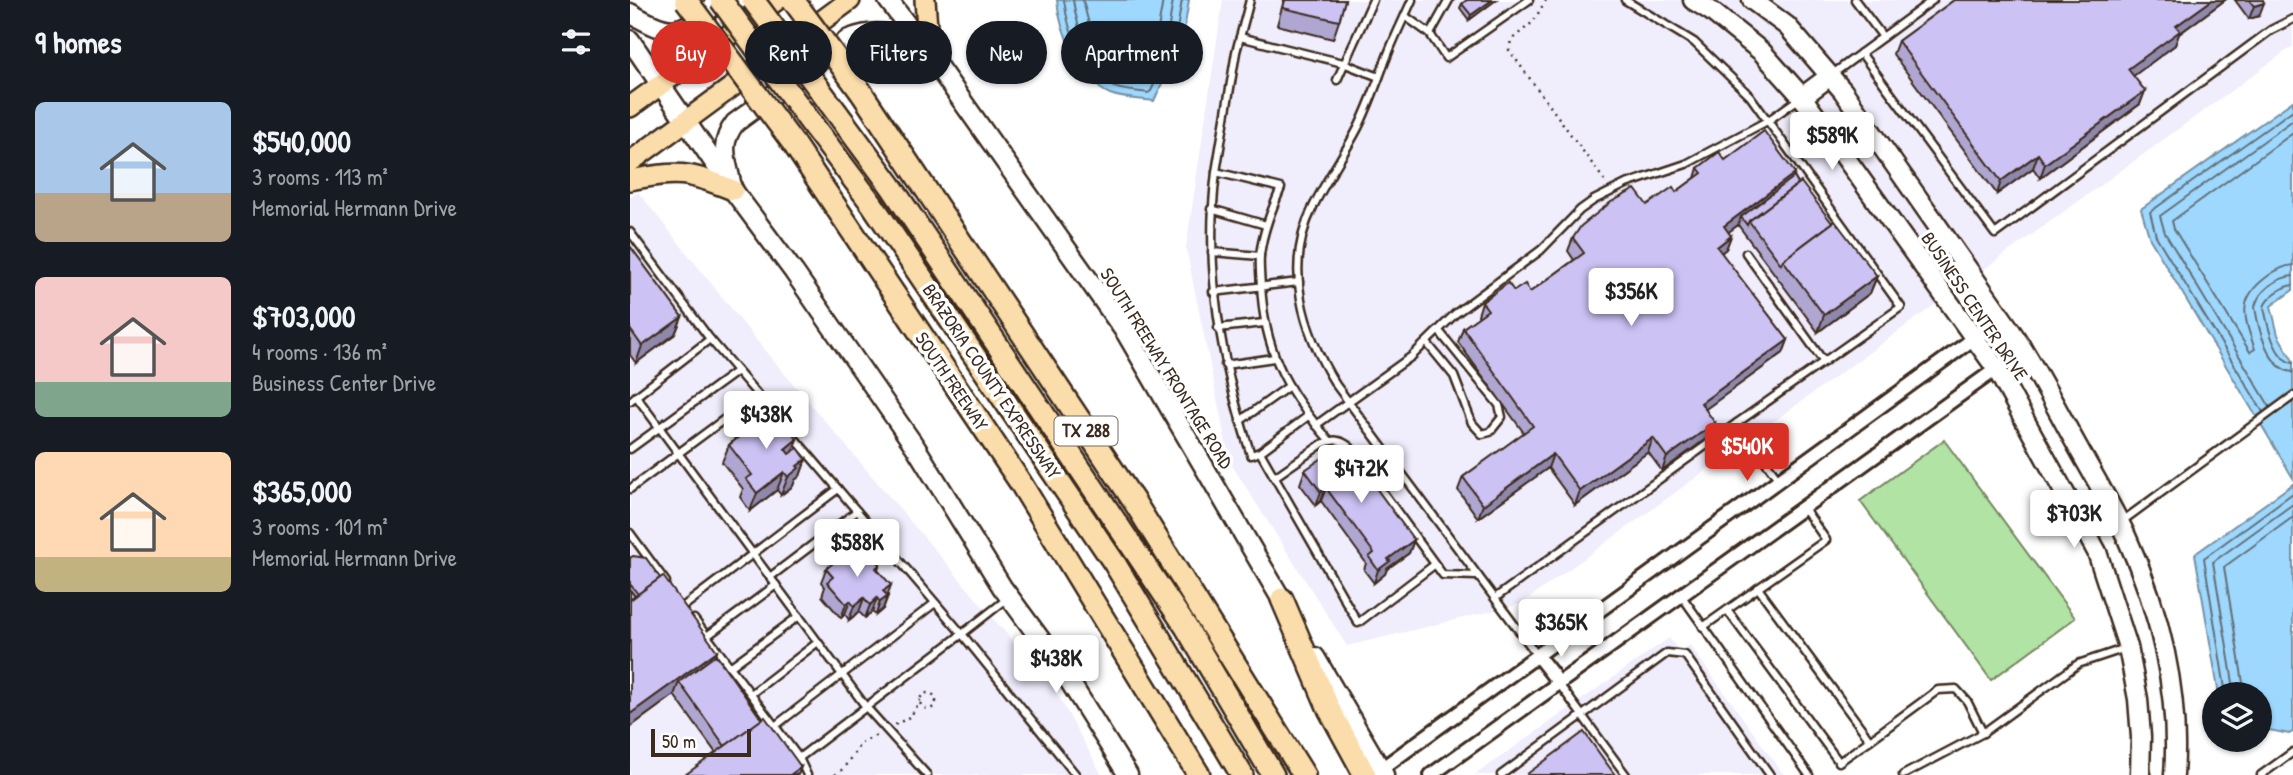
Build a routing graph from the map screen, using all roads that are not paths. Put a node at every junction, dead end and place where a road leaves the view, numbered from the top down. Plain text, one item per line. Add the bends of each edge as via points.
1 (687, 0) edge
2 (721, 0) edge
3 (753, 0) edge
4 (777, 0) edge
5 (793, 0) edge
6 (850, 0) edge
7 (888, 0) edge
8 (925, 0) edge
9 (1250, 0) edge
10 (1373, 0) edge
11 (1412, 0) edge
12 (1449, 0) edge
13 (1530, 0) edge
14 (1625, 0) edge
15 (1693, 0) edge
16 (1752, 0) edge
17 (1855, 0) edge
18 (1933, 0) edge
19 (1635, 2) edge
20 (630, 13) edge
21 (1405, 16) junction
22 (2293, 19) edge
23 (904, 21) edge
24 (927, 21) edge
25 (731, 33) edge
26 (1430, 34) junction
27 (1240, 37) junction
28 (1882, 37) junction
29 (630, 40) edge
30 (846, 41) edge
31 (1861, 54) junction
32 (1343, 63) junction
33 (651, 70) edge
34 (1830, 76) junction
35 (1379, 77) junction
36 (1337, 80) dead end
37 (661, 84) joint
38 (950, 84) edge
39 (1802, 97) junction
40 (630, 107) edge
41 (1769, 120) junction
42 (686, 121) junction
43 (630, 162) edge
44 (1216, 172) junction
45 (630, 180) edge
46 (733, 190) junction
47 (1211, 209) junction
48 (1266, 225) junction
49 (630, 232) edge
50 (1212, 252) junction
51 (1746, 253) dead end
52 (1260, 256) junction
53 (1299, 282) junction
54 (1261, 287) junction
55 (1213, 292) junction
56 (2002, 317) junction
57 (1264, 323) junction
58 (1218, 328) junction
59 (1439, 331) junction
60 (1976, 338) junction
61 (710, 339) junction
62 (1427, 343) junction
63 (2024, 349) junction
64 (1274, 358) junction
65 (1824, 362) junction
66 (1225, 365) junction
67 (1996, 368) junction
68 (737, 371) junction
69 (1289, 386) junction
70 (757, 395) junction
71 (2293, 396) edge
72 (633, 398) edge
73 (1349, 402) junction
74 (1308, 416) junction
75 (1240, 421) junction
76 (1737, 424) junction
77 (1316, 425) junction
78 (659, 427) junction
79 (1330, 440) junction
80 (630, 449) edge
81 (678, 452) junction
82 (1260, 452) junction
83 (1276, 476) junction
84 (1779, 480) junction
85 (630, 489) edge
86 (838, 489) junction
87 (1803, 508) junction
88 (857, 511) junction
89 (2119, 523) junction
90 (630, 533) edge
91 (638, 544) junction
92 (630, 550) edge
93 (752, 553) junction
94 (1434, 565) junction
95 (1478, 576) junction
96 (770, 577) junction
97 (669, 585) edge
98 (776, 585) junction
99 (1758, 588) junction
100 (1681, 595) junction
101 (676, 596) edge
102 (1010, 597) junction
103 (1495, 598) junction
104 (1282, 599) joint
105 (936, 603) junction
106 (684, 606) junction
107 (1727, 610) junction
108 (799, 616) junction
109 (1703, 627) junction
110 (962, 634) junction
111 (707, 636) junction
112 (818, 642) junction
113 (2128, 647) junction
114 (1537, 655) junction
115 (730, 667) junction
116 (842, 675) junction
117 (1559, 683) junction
118 (751, 694) junction
119 (866, 707) junction
120 (1583, 716) junction
121 (775, 726) junction
122 (1983, 733) junction
123 (1870, 740) junction
124 (2293, 752) edge
125 (799, 758) junction
126 (1377, 773) edge
127 (807, 775) edge
128 (927, 775) edge
129 (1076, 775) edge
130 (1128, 775) edge
131 (1199, 775) edge
132 (1242, 775) edge
133 (1273, 775) edge
134 (1304, 775) edge
135 (1431, 775) edge
136 (1501, 775) edge
137 (1626, 775) edge
138 (1770, 775) edge
139 (1810, 775) edge
140 (1903, 775) edge
141 (2140, 775) edge
142 (2174, 775) edge
143 (2261, 775) edge

1 - 131 highway, SOUTH FREEWAY, bridge via 793,143 1020,482
2 - 20 main road via 682,29 668,32
2 - 132 highway, BRAZORIA COUNTY EXPRESSWAY, bridge via 872,204 1115,564
3 - 133 highway, BRAZORIA COUNTY EXPRESSWAY, bridge via 891,186 1186,627
4 - 25 main road
5 - 134 highway, TX 288, bridge via 861,92 1135,503
6 - 42 main road
7 - 23 main road, SOUTH FREEWAY FRONTAGE ROAD
8 - 24 main road
9 - 27 lane
10 - 32 lane
11 - 21 lane
12 - 26 lane
13 - 26 lane via 1446,58
14 - 19 lane
15 - 39 main road, BUSINESS CENTER DRIVE via 1762,52
16 - 34 main road, BUSINESS CENTER DRIVE via 1787,26
17 - 28 lane
18 - 28 lane
19 - 41 lane via 1694,42 1733,77
21 - 26 lane
21 - 35 lane
22 - 31 lane via 2271,30 1995,234
27 - 32 lane
27 - 44 lane
28 - 31 lane
29 - 33 main road
30 - 46 main road via 735,123 726,135 724,149
31 - 34 lane
32 - 35 lane
32 - 36 lane
34 - 39 main road
34 - 56 main road, BUSINESS CENTER DRIVE
35 - 53 lane via 1357,130 1311,209 1302,241
37 - 40 main road
37 - 42 main road
38 - 104 main road, SOUTH FREEWAY FRONTAGE ROAD via 1126,333
39 - 41 lane
39 - 60 main road, BUSINESS CENTER DRIVE
41 - 59 lane via 1686,164 1612,190 1580,210 1541,250
41 - 65 lane via 1901,307
42 - 43 main road
42 - 46 main road
44 - 47 lane
44 - 48 lane via 1281,188
45 - 46 main road via 681,173
46 - 102 main road via 916,448
47 - 48 lane
47 - 50 lane
48 - 52 lane
49 - 61 lane
50 - 52 lane
50 - 55 lane
51 - 65 lane
52 - 54 lane
53 - 54 lane
53 - 73 lane via 1310,338
54 - 55 lane
54 - 57 lane
55 - 58 lane
56 - 60 street
56 - 63 main road, BUSINESS CENTER DRIVE
57 - 58 lane
57 - 64 lane
58 - 66 lane
59 - 62 lane
59 - 62 lane via 1499,405 1502,417 1490,432 1482,434 1472,423 1454,376
60 - 67 main road, BUSINESS CENTER DRIVE
60 - 84 street
61 - 68 lane
61 - 72 lane
62 - 73 lane
63 - 67 street
63 - 89 main road, BUSINESS CENTER DRIVE
64 - 66 lane
64 - 69 lane
65 - 76 lane
66 - 75 lane
67 - 87 street
67 - 113 main road, BUSINESS CENTER DRIVE via 2097,552
68 - 70 lane
68 - 78 lane
69 - 74 lane
69 - 75 lane
70 - 81 lane
70 - 86 lane
71 - 89 lane
72 - 78 lane
73 - 77 lane
73 - 95 lane
74 - 77 lane
74 - 82 lane
75 - 82 lane via 1251,455
76 - 84 lane
76 - 103 lane
77 - 79 lane
78 - 80 lane
78 - 81 lane
79 - 83 lane
79 - 94 lane via 1350,447
81 - 85 lane
81 - 93 lane
82 - 83 lane
83 - 94 lane via 1358,622
84 - 114 street
86 - 88 lane
86 - 93 lane
87 - 99 lane via 1826,540
87 - 100 street
88 - 96 lane
88 - 105 lane
89 - 142 main road, BUSINESS CENTER DRIVE via 2141,572 2164,649 2174,722
90 - 91 lane
91 - 92 lane
91 - 97 lane
93 - 96 lane
93 - 106 lane
94 - 95 lane via 1443,575
95 - 103 lane
96 - 98 lane
98 - 108 lane
98 - 111 lane
99 - 107 lane
99 - 123 lane
100 - 109 lane
100 - 117 street
101 - 106 lane
102 - 110 lane
102 - 130 main road via 1060,666
103 - 114 lane
104 - 126 highway via 1328,709
105 - 110 lane
105 - 116 lane
106 - 111 lane
107 - 109 lane
107 - 123 lane via 1839,762
108 - 112 lane
108 - 115 lane
109 - 139 lane
110 - 119 lane
110 - 129 lane
111 - 115 lane
112 - 116 lane
112 - 118 lane
113 - 122 lane via 2078,664
113 - 141 main road, BUSINESS CENTER DRIVE via 2138,699
114 - 117 street
114 - 126 street
115 - 118 lane
116 - 119 lane
116 - 121 lane
117 - 120 lane
117 - 135 street
118 - 121 lane
119 - 125 lane
119 - 128 lane
120 - 136 lane
120 - 137 lane
120 - 138 lane via 1667,653 1685,655
121 - 125 lane
122 - 123 lane via 1956,689 1938,690
122 - 140 lane
124 - 143 lane
125 - 127 lane

